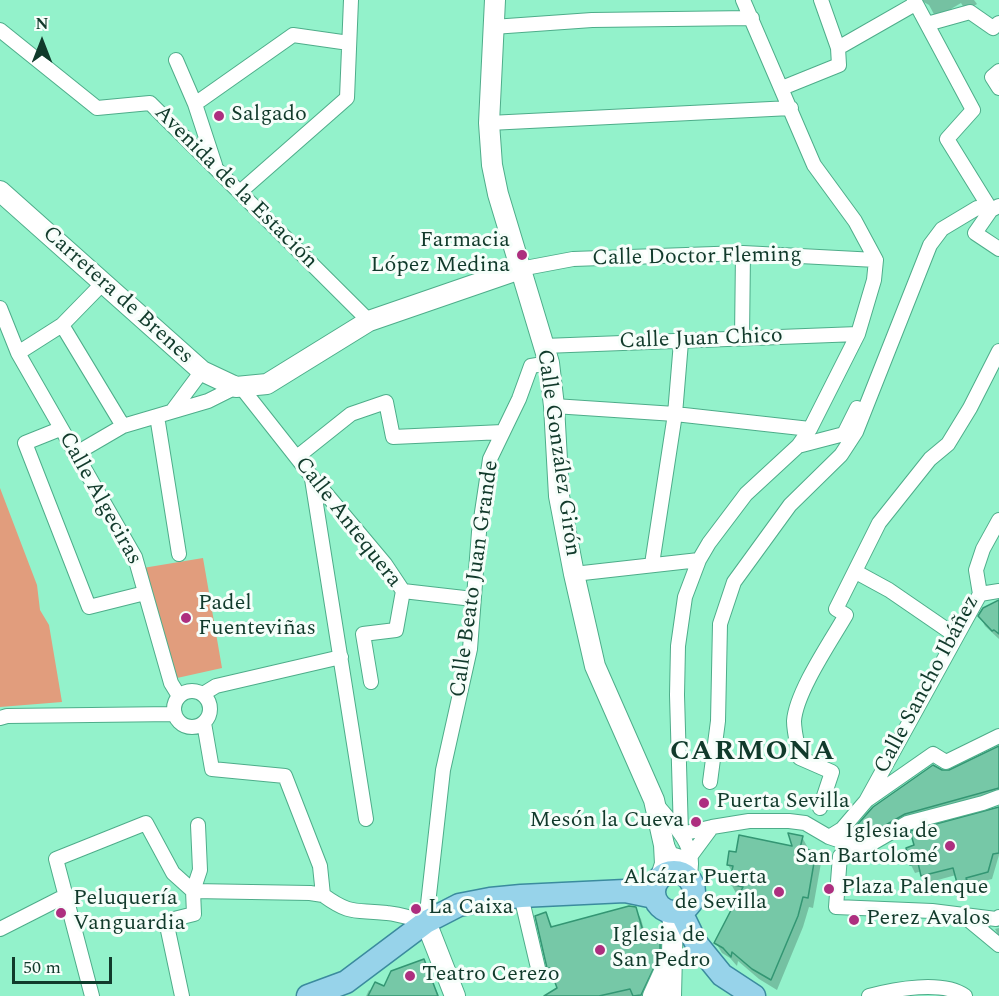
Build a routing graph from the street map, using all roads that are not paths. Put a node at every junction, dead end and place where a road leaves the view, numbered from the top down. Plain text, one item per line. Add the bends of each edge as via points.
1 (351, 0) edge
2 (495, 0) edge
3 (743, 0) edge
4 (821, 0) edge
5 (914, 2) edge
6 (752, 18) junction
7 (999, 23) edge
8 (927, 24) junction
9 (493, 27) junction
10 (0, 30) edge
11 (349, 43) junction
12 (838, 48) junction
13 (176, 60) dead end
14 (999, 71) edge
15 (782, 88) junction
16 (999, 88) edge
17 (195, 104) junction
18 (790, 108) junction
19 (489, 123) junction
20 (216, 168) junction
21 (0, 191) edge
22 (240, 192) junction
23 (995, 208) edge
24 (999, 249) edge
25 (743, 254) junction
26 (876, 260) junction
27 (520, 269) junction
28 (103, 283) junction
29 (0, 308) edge
30 (901, 317) junction
31 (369, 321) junction
32 (62, 325) junction
33 (858, 334) junction
34 (742, 338) junction
35 (681, 342) junction
36 (999, 351) edge
37 (18, 352) junction
38 (546, 354) junction
39 (202, 371) junction
40 (239, 387) junction
41 (554, 406) junction
42 (173, 410) junction
43 (675, 414) junction
44 (157, 416) junction
45 (123, 426) junction
46 (60, 429) junction
47 (810, 429) junction
48 (503, 432) junction
49 (798, 446) junction
50 (75, 454) junction
51 (297, 457) junction
52 (312, 477) junction
53 (999, 520) edge
54 (179, 554) dead end
55 (699, 561) junction
56 (652, 564) junction
57 (856, 572) junction
58 (574, 574) junction
59 (403, 591) junction
60 (999, 591) edge
61 (145, 593) junction
62 (980, 594) junction
63 (474, 599) junction
64 (956, 636) junction
65 (341, 657) junction
66 (371, 682) dead end
67 (203, 694) junction
68 (179, 696) junction
69 (175, 714) junction
70 (0, 718) edge
71 (204, 723) junction
72 (999, 736) edge
73 (710, 782) dead end
74 (999, 796) edge
75 (654, 800) junction
76 (866, 801) junction
77 (820, 808) dead end
78 (366, 819) dead end
79 (198, 825) dead end
80 (712, 826) junction
81 (661, 832) junction
82 (681, 834) junction
83 (829, 837) junction
84 (853, 845) junction
85 (692, 854) junction
86 (689, 878) junction
87 (657, 887) junction
88 (193, 891) junction
89 (67, 895) junction
90 (323, 896) junction
91 (521, 896) junction
92 (677, 912) junction
93 (964, 916) junction
94 (999, 917) edge
95 (426, 922) junction
96 (0, 929) edge
97 (999, 945) edge
98 (671, 958) junction
99 (538, 968) dead end
100 (342, 989) edge
101 (92, 996) edge
102 (182, 996) edge
103 (308, 996) edge
104 (455, 996) edge
105 (653, 996) edge
106 (671, 996) edge
107 (754, 996) edge
108 (870, 996) edge
109 (964, 996) edge

1 - 11 street
2 - 9 street, Calle González Girón
3 - 6 street
4 - 12 street
5 - 8 street
5 - 12 street
6 - 9 street via 592,20
6 - 15 street
7 - 8 street via 993,28 970,12
8 - 23 street via 973,110 947,139 961,165
9 - 19 street, Calle González Girón
10 - 20 street, Avenida de la Estación via 97,108 150,103
11 - 17 street via 293,36
11 - 22 street via 348,98
12 - 15 street via 839,65
13 - 17 street
14 - 16 street via 992,77
15 - 18 street
17 - 20 street
18 - 19 street
18 - 26 street via 814,165 855,221
19 - 27 street, Calle González Girón via 498,194
20 - 22 street, Avenida de la Estación
21 - 28 street, Carretera de Brenes
22 - 31 street, Avenida de la Estación
23 - 24 street via 975,233
23 - 30 street via 977,208 942,229 930,245
25 - 26 street, Calle Doctor Fleming
25 - 27 street, Calle Doctor Fleming via 573,259
25 - 34 street
26 - 33 street
27 - 31 street
27 - 38 street, Calle González Girón
28 - 32 street
28 - 39 street, Carretera de Brenes
29 - 37 street, Calle Algeciras
30 - 49 street via 884,342 844,434
30 - 73 street via 856,432 841,455 790,505 734,582 720,624 718,721
31 - 40 street via 267,384
32 - 37 street
32 - 45 street
33 - 34 street, Calle Juan Chico
33 - 47 street
34 - 35 street, Calle Juan Chico
35 - 38 street, Calle Juan Chico
35 - 43 street
36 - 57 street via 948,444 930,459 879,523
37 - 46 street, Calle Algeciras
38 - 41 street, Calle González Girón
38 - 48 street, Calle Beato Juan Grande via 531,366
39 - 40 street, Carretera de Brenes
39 - 42 street
40 - 42 street via 208,401
40 - 51 street, Calle Antequera
41 - 43 street
41 - 58 street, Calle González Girón via 559,496
42 - 44 street
43 - 47 street
43 - 56 street
44 - 45 street
44 - 54 street
45 - 50 street
46 - 50 street, Calle Algeciras
46 - 61 street via 25,443 89,607
47 - 49 street
48 - 51 street via 393,437 386,402 351,414
48 - 63 street, Calle Beato Juan Grande via 490,459
49 - 55 street via 747,494
50 - 61 street, Calle Algeciras via 135,557
51 - 52 street, Calle Antequera
52 - 59 street, Calle Antequera
52 - 65 street
53 - 62 street, Calle Sancho Ibáñez via 976,570
55 - 56 street
55 - 82 street via 685,597 678,646
56 - 58 street
57 - 64 street
57 - 77 street via 837,609 846,615 809,680 794,723 800,758 832,772
58 - 75 street, Calle González Girón via 595,666
59 - 63 street
59 - 66 street, Calle Antequera via 396,630 363,634
60 - 62 street
61 - 68 street, Calle Algeciras via 171,683
62 - 64 street, Calle Sancho Ibáñez
63 - 95 street, Calle Beato Juan Grande via 470,650 443,770
64 - 76 street, Calle Sancho Ibáñez
65 - 67 street via 216,686
65 - 78 street
67 - 68 street via 193,691
67 - 71 street via 210,708
68 - 69 street
69 - 70 street
69 - 71 street via 187,726
71 - 90 street via 212,769 285,776 320,866
72 - 76 street via 946,762 933,754
74 - 84 street via 907,823 864,848
75 - 81 street, Calle González Girón
75 - 82 street
76 - 83 street, Calle Sancho Ibáñez via 842,830
79 - 88 street via 200,870
80 - 82 street
80 - 83 street via 784,820 805,823
80 - 85 street
81 - 85 street via 671,854
81 - 87 street, Calle González Girón via 664,864
82 - 85 street
83 - 84 street
84 - 93 street via 840,856 836,907
85 - 86 street
86 - 87 main road via 678,872 666,873
86 - 92 main road via 694,887 691,904
87 - 91 main road
87 - 92 main road via 661,908
88 - 89 street via 173,873 146,823 57,859
88 - 90 street
88 - 102 street via 194,914 166,921
89 - 96 street
89 - 101 street
90 - 95 street via 352,912 388,913
91 - 95 main road via 459,905
91 - 99 street
92 - 98 street
92 - 107 main road via 722,975
93 - 94 street
93 - 97 street
95 - 100 main road
95 - 104 street
98 - 105 street
98 - 106 street
100 - 103 main road
108 - 109 street via 922,987

